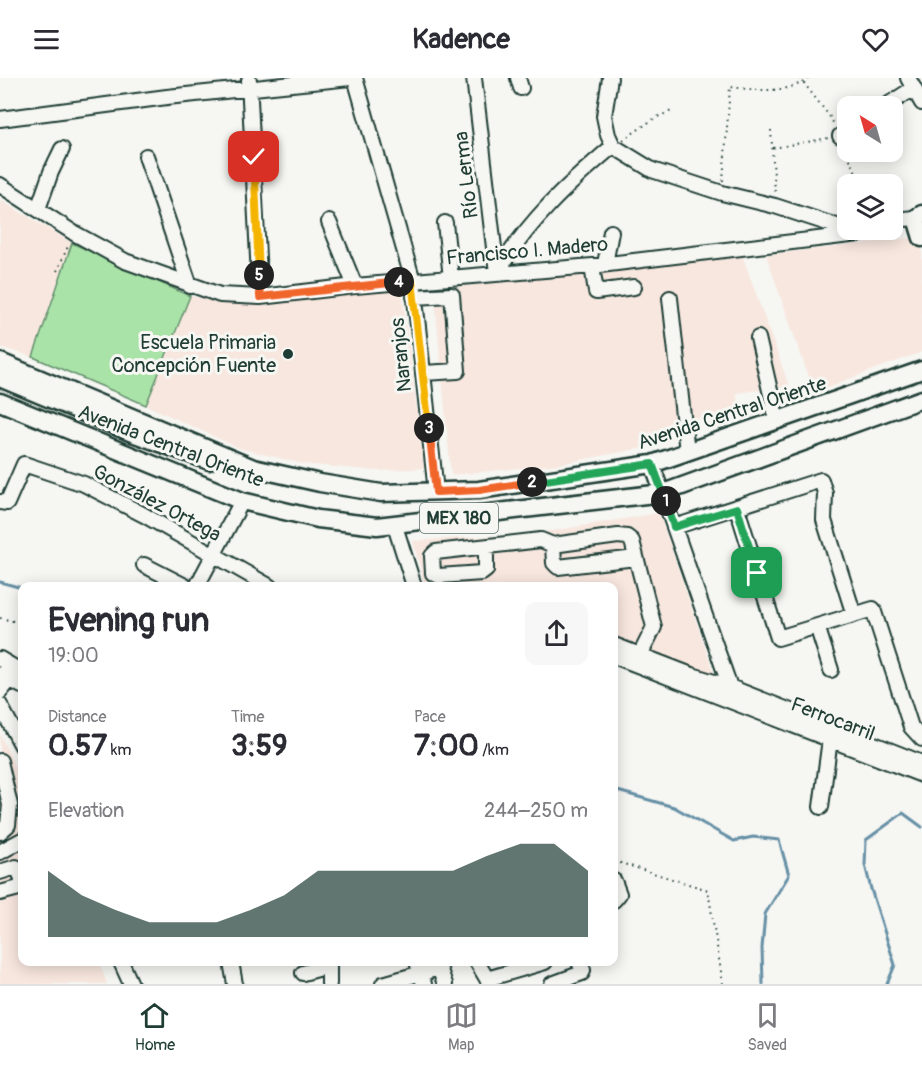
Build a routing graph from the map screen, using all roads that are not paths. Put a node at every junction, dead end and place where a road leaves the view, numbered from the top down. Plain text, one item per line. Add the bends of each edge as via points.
1 (350, 78) edge
2 (355, 78) edge
3 (474, 78) edge
4 (610, 78) edge
5 (249, 82) edge
6 (911, 83) edge
7 (897, 96) edge
8 (922, 104) edge
9 (0, 119) edge
10 (613, 146) junction
11 (62, 149) dead end
12 (146, 156) dead end
13 (0, 185) edge
14 (38, 209) junction
15 (919, 216) edge
16 (903, 218) edge
17 (329, 222) dead end
18 (444, 223) dead end
19 (837, 225) edge
20 (611, 232) dead end
21 (837, 235) edge
22 (922, 238) edge
23 (598, 265) junction
24 (497, 273) junction
25 (451, 278) junction
26 (412, 281) junction
27 (190, 286) junction
28 (355, 286) junction
29 (634, 287) dead end
30 (260, 297) junction
31 (414, 297) junction
32 (670, 298) dead end
33 (758, 338) dead end
34 (0, 362) edge
35 (922, 370) edge
36 (423, 373) junction
37 (0, 378) edge
38 (0, 389) edge
39 (922, 399) edge
40 (0, 402) edge
41 (777, 421) junction
42 (132, 439) junction
43 (687, 452) junction
44 (652, 464) junction
45 (436, 492) junction
46 (381, 493) junction
47 (663, 493) junction
48 (242, 501) junction
49 (0, 502) edge
50 (268, 506) junction
51 (737, 508) junction
52 (395, 526) junction
53 (674, 527) junction
54 (486, 546) dead end
55 (553, 546) junction
56 (214, 555) junction
57 (636, 558) junction
58 (144, 565) dead end
59 (177, 582) edge
60 (199, 582) edge
61 (261, 582) edge
62 (413, 582) edge
63 (855, 615) junction
64 (817, 626) junction
65 (618, 647) edge
66 (640, 655) junction
67 (618, 658) edge
68 (0, 659) edge
69 (831, 670) dead end
70 (14, 676) edge
71 (0, 692) edge
72 (729, 693) junction
73 (0, 705) edge
74 (830, 738) junction
75 (18, 739) edge
76 (922, 739) edge
77 (0, 761) edge
78 (922, 763) edge
79 (922, 775) edge
80 (5, 806) edge
81 (821, 807) dead end
82 (0, 832) edge
83 (18, 842) edge
84 (0, 852) edge
85 (18, 869) edge
86 (0, 872) edge
87 (18, 888) edge
88 (0, 893) edge
89 (123, 966) edge
90 (232, 966) edge
91 (323, 966) edge
92 (329, 966) edge
93 (436, 966) edge
94 (438, 966) edge
95 (479, 966) edge
96 (534, 966) edge
97 (581, 966) edge
98 (303, 973) dead end
99 (421, 973) edge
100 (407, 981) edge
101 (489, 982) edge
102 (131, 984) edge
103 (235, 984) edge
104 (329, 984) edge
105 (382, 984) edge
106 (445, 984) edge
107 (552, 984) edge

1 - 5 street
2 - 26 street, Naranjos
3 - 24 street, Río Lerma
4 - 10 street via 604,116
5 - 9 street
5 - 30 street
6 - 7 street
6 - 8 street
10 - 19 street via 652,170
10 - 24 street via 567,184 527,229
11 - 14 street
12 - 27 street
13 - 14 street, Francisco I. Madero
14 - 27 street, Francisco I. Madero via 125,261
15 - 16 street
15 - 22 main road
17 - 28 street
18 - 25 street
20 - 23 street
21 - 23 street, Francisco I. Madero
23 - 24 street, Francisco I. Madero
23 - 29 street via 596,291
24 - 25 street, Francisco I. Madero
25 - 26 street, Francisco I. Madero
26 - 28 street, Francisco I. Madero
26 - 31 street, Naranjos
27 - 30 street, Francisco I. Madero via 220,295
28 - 30 street, Francisco I. Madero
31 - 36 street, Naranjos
31 - 36 street via 452,295 458,370
32 - 43 street
33 - 41 street
34 - 46 main road, Avenida Central Oriente / MEX 180 via 253,468
35 - 41 main road, Avenida Central Oriente / MEX 180
36 - 45 street, Naranjos
37 - 42 main road
38 - 42 main road
39 - 47 main road, Avenida Central Oriente / MEX 180
40 - 48 main road, Avenida Central Oriente / MEX 180
41 - 43 main road, Avenida Central Oriente / MEX 180
42 - 46 main road via 261,480 334,497
42 - 50 main road
43 - 44 main road, Avenida Central Oriente / MEX 180
44 - 45 main road, Avenida Central Oriente / MEX 180 via 479,490
44 - 47 street
45 - 46 main road, Avenida Central Oriente / MEX 180
47 - 52 main road, Avenida Central Oriente / MEX 180
47 - 53 street
48 - 50 main road, Avenida Central Oriente / MEX 180
48 - 56 street
49 - 56 street, González Ortega via 7,502 24,464 84,484
50 - 52 main road, Avenida Central Oriente / MEX 180 via 318,519
51 - 53 street
51 - 63 street via 821,480 824,520
51 - 64 street via 778,638
52 - 62 street
53 - 72 street
54 - 55 street via 541,540
55 - 57 street via 627,537 632,541
55 - 57 street via 558,567
56 - 60 street
56 - 61 street, González Ortega
57 - 66 street via 654,627
58 - 59 street
63 - 64 street
63 - 76 street via 873,609 911,728
64 - 69 street
65 - 66 street, Ferrocarril
66 - 72 street, Ferrocarril
67 - 72 street, Ferrocarril via 694,688
68 - 70 street
70 - 71 street
72 - 74 street, Ferrocarril
72 - 78 street, Ferrocarril
73 - 75 street
74 - 79 street, Ferrocarril
74 - 81 street
77 - 80 street
80 - 82 street via 8,825
83 - 84 street
85 - 86 street
87 - 88 street
89 - 102 street
90 - 103 street
91 - 98 street
92 - 104 street
93 - 99 street
94 - 106 street
95 - 101 street
96 - 101 street
97 - 107 street via 582,973
99 - 100 street
100 - 105 street

